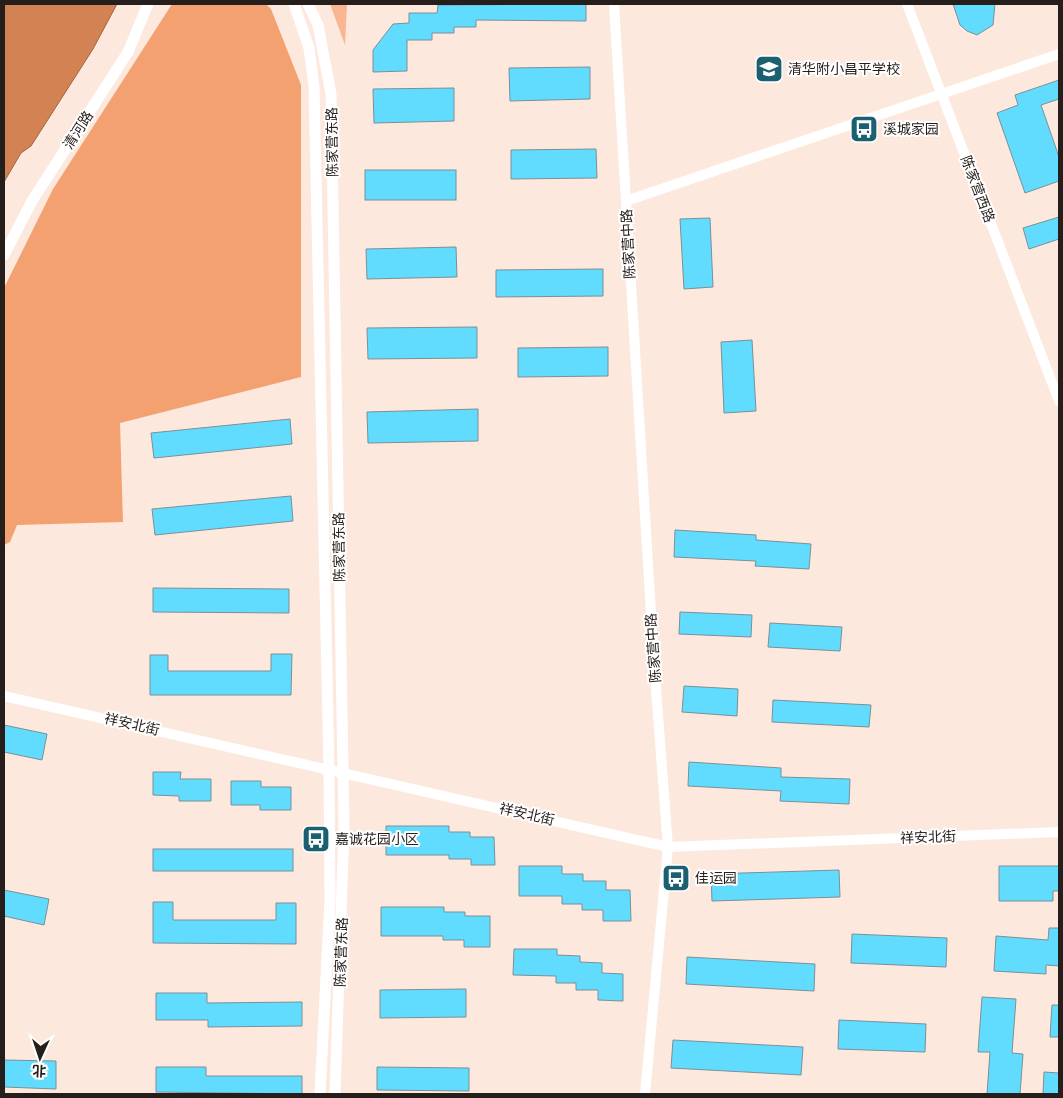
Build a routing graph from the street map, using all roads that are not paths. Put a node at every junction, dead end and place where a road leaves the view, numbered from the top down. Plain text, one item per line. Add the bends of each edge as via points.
1 (148, 4) edge
2 (294, 4) edge
3 (308, 4) edge
4 (614, 4) edge
5 (907, 4) edge
6 (1059, 54) edge
7 (941, 94) junction
8 (626, 201) junction
9 (4, 255) edge
10 (1059, 401) edge
11 (4, 696) edge
12 (329, 768) junction
13 (343, 772) junction
14 (1059, 832) edge
15 (668, 847) junction
16 (320, 1094) edge
17 (335, 1094) edge
18 (644, 1094) edge

1 - 9 street, 清河路 via 128,52 32,201
2 - 12 street, 陈家营东路 via 309,48 314,86
3 - 13 street, 陈家营东路 via 318,26 331,94
4 - 8 street, 陈家营中路
5 - 7 street, 陈家营西路
6 - 7 street
7 - 8 street
7 - 10 street, 陈家营西路
8 - 15 street, 陈家营中路
11 - 12 street, 祥安北街
12 - 13 street, 祥安北街
12 - 16 street, 陈家营东路 via 330,900
13 - 15 street, 祥安北街
13 - 17 street, 陈家营东路
14 - 15 street, 祥安北街
15 - 18 street, 陈家营中路

